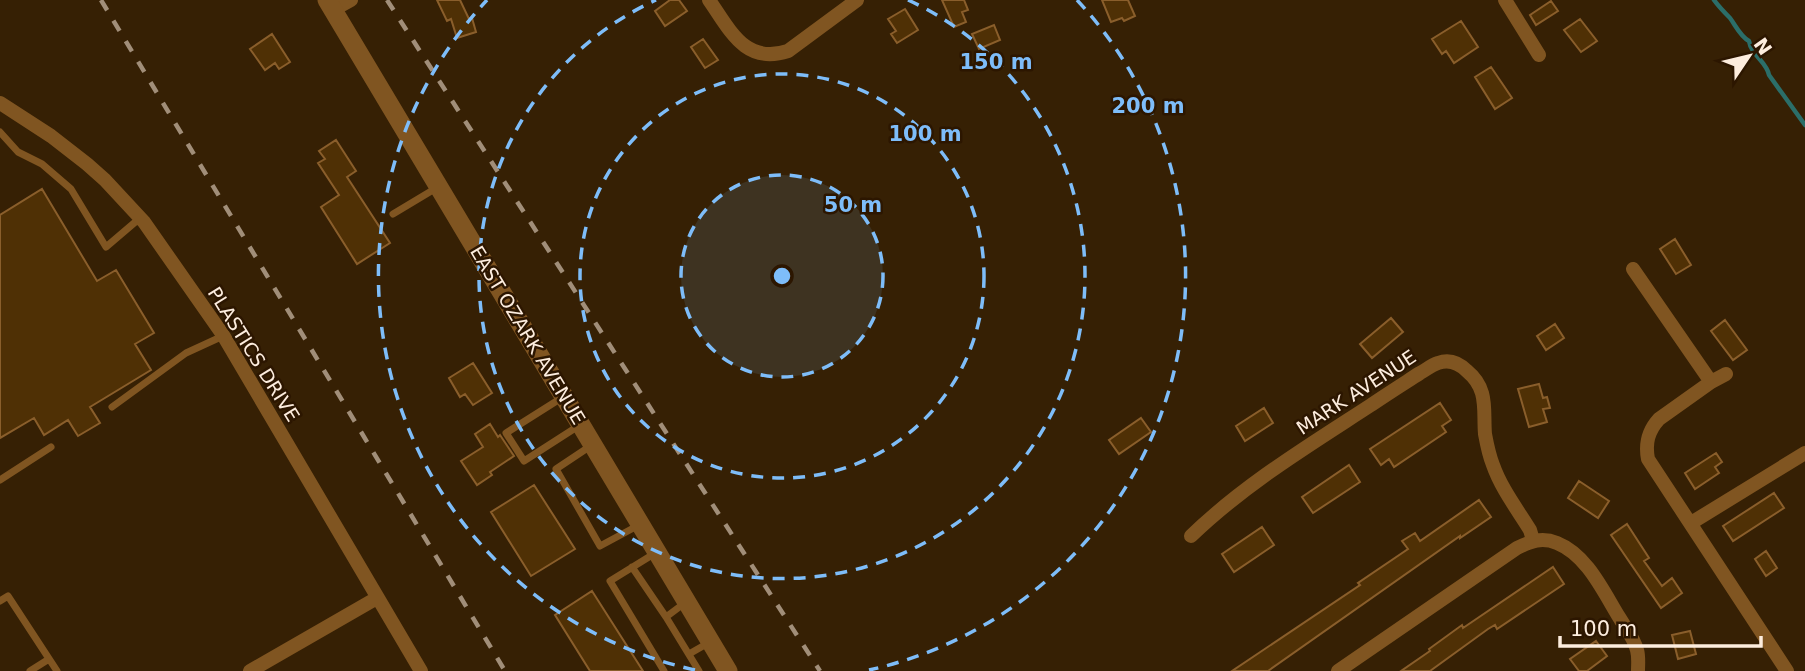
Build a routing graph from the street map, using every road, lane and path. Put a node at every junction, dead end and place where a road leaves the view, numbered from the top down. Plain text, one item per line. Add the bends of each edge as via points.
1 (351, 0) edge
2 (709, 0) edge
3 (857, 0) edge
4 (1505, 0) edge
5 (330, 5) edge
6 (1539, 55) dead end
7 (2, 109) edge
8 (0, 132) edge
9 (439, 186) junction
10 (393, 214) dead end
11 (140, 218) junction
12 (1633, 269) dead end
13 (223, 335) junction
14 (1726, 374) dead end
15 (1711, 383) junction
16 (564, 397) junction
17 (112, 407) dead end
18 (581, 425) junction
19 (593, 444) junction
20 (51, 447) dead end
21 (1805, 453) edge
22 (0, 480) edge
23 (1692, 523) junction
24 (641, 524) junction
25 (1191, 536) dead end
26 (1533, 540) junction
27 (657, 552) junction
28 (632, 567) junction
29 (377, 598) junction
30 (0, 601) edge
31 (687, 602) junction
32 (666, 617) junction
33 (711, 642) junction
34 (689, 654) junction
35 (49, 659) junction
36 (30, 671) edge
37 (57, 671) edge
38 (250, 671) edge
39 (421, 671) edge
40 (664, 671) edge
41 (699, 671) edge
42 (728, 671) edge
43 (1338, 671) edge
44 (1638, 671) edge
45 (1787, 671) edge

1 - 5 street
2 - 3 street via 742,45 765,55 788,51
4 - 6 street
5 - 9 main road, EAST OZARK AVENUE
7 - 11 street, PLASTICS DRIVE via 51,136 87,164
8 - 11 lane via 18,152 42,164 71,189 106,247
9 - 10 lane
9 - 16 main road, EAST OZARK AVENUE
11 - 13 street, PLASTICS DRIVE
12 - 15 street
13 - 17 lane via 186,353
13 - 29 street, PLASTICS DRIVE
14 - 15 street
15 - 23 street via 1659,419 1646,448 1653,469
16 - 18 main road, EAST OZARK AVENUE
16 - 18 lane via 506,433 524,461
18 - 19 main road, EAST OZARK AVENUE
19 - 24 main road, EAST OZARK AVENUE
19 - 24 lane via 556,469 600,546
20 - 22 lane
21 - 23 street
23 - 45 street
24 - 27 main road, EAST OZARK AVENUE
25 - 26 street, MARK AVENUE via 1218,510 1292,457 1433,365 1454,362 1468,371 1482,391 1491,460
26 - 43 street
26 - 44 street via 1556,542 1568,549 1597,580 1632,638
27 - 28 lane
27 - 31 main road, EAST OZARK AVENUE
28 - 32 lane
28 - 40 lane via 610,581
29 - 38 street
29 - 39 street, PLASTICS DRIVE
30 - 35 lane via 8,596
31 - 32 lane
31 - 33 main road, EAST OZARK AVENUE
32 - 34 lane
33 - 34 lane
33 - 42 main road, EAST OZARK AVENUE
34 - 41 lane
35 - 36 lane
35 - 37 lane

